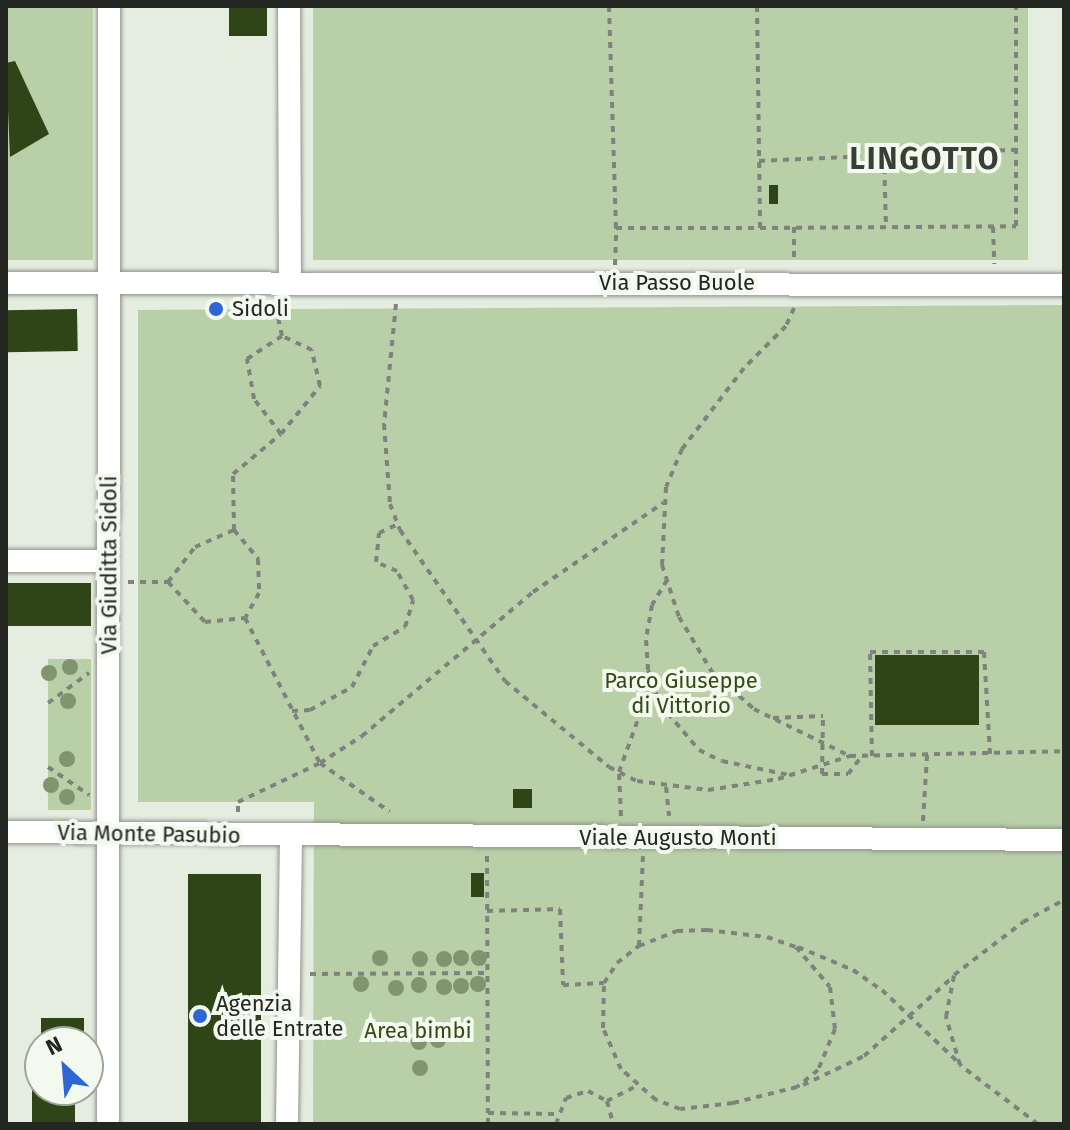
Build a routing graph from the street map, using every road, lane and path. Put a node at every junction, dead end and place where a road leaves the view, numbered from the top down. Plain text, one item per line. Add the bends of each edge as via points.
1 (109, 6) edge
2 (289, 6) edge
3 (609, 6) edge
4 (757, 6) edge
5 (1016, 6) edge
6 (1016, 150) junction
7 (884, 156) junction
8 (759, 161) junction
9 (794, 227) junction
10 (886, 227) junction
11 (993, 227) junction
12 (616, 228) junction
13 (760, 228) junction
14 (794, 257) dead end
15 (109, 282) junction
16 (290, 282) junction
17 (6, 283) edge
18 (402, 283) junction
19 (615, 283) junction
20 (994, 284) junction
21 (1064, 285) edge
22 (276, 308) dead end
23 (794, 308) dead end
24 (282, 336) junction
25 (281, 434) junction
26 (664, 502) junction
27 (398, 524) junction
28 (234, 530) junction
29 (6, 561) edge
30 (108, 572) junction
31 (667, 580) junction
32 (168, 582) junction
33 (245, 618) junction
34 (475, 643) junction
35 (91, 672) dead end
36 (651, 681) junction
37 (48, 703) dead end
38 (292, 711) junction
39 (770, 718) junction
40 (1064, 751) edge
41 (990, 754) junction
42 (927, 755) junction
43 (850, 756) junction
44 (862, 756) junction
45 (872, 756) junction
46 (320, 763) junction
47 (48, 767) dead end
48 (619, 772) junction
49 (791, 775) junction
50 (666, 787) junction
51 (91, 796) dead end
52 (395, 815) dead end
53 (6, 832) edge
54 (112, 832) junction
55 (237, 834) junction
56 (291, 836) junction
57 (487, 837) junction
58 (633, 838) junction
59 (671, 838) junction
60 (921, 839) junction
61 (1064, 840) edge
62 (1064, 900) edge
63 (487, 911) junction
64 (639, 946) junction
65 (796, 947) junction
66 (487, 973) junction
67 (289, 974) junction
68 (954, 975) junction
69 (604, 983) junction
70 (910, 1017) junction
71 (960, 1065) junction
72 (636, 1086) junction
73 (797, 1087) junction
74 (607, 1101) junction
75 (488, 1113) junction
76 (557, 1114) junction
77 (108, 1124) edge
78 (287, 1124) edge
79 (488, 1124) edge
80 (556, 1124) edge
81 (613, 1124) edge
82 (1038, 1124) edge

1 - 15 street, Via Giuditta Sidoli
2 - 16 street
3 - 12 path
4 - 8 path
5 - 6 path
6 - 7 path
6 - 11 path via 1016,226
7 - 8 path
7 - 10 path
8 - 13 path
9 - 10 path
9 - 13 path
9 - 14 path
10 - 11 path
11 - 20 path
12 - 13 path
12 - 19 path
15 - 16 street, Via Passo Buole
15 - 17 street, Via Passo Buole
15 - 30 street, Via Giuditta Sidoli
16 - 18 street, Via Passo Buole
18 - 19 street, Via Passo Buole
18 - 27 path via 394,310 384,424 390,504
19 - 20 street, Via Passo Buole
20 - 21 street, Via Passo Buole
22 - 24 path
23 - 26 path via 786,326 719,397 682,449
24 - 25 path via 247,359 254,399
24 - 25 path via 312,350 320,386
25 - 28 path via 233,474
26 - 31 path via 660,531
26 - 34 path via 533,592
27 - 34 path
27 - 38 path via 379,533 376,562 397,571 413,600 405,627 373,646 352,687 310,710
28 - 32 path via 195,547
28 - 33 path via 258,559 259,593
29 - 30 street
30 - 32 path
30 - 54 street, Via Giuditta Sidoli
31 - 36 path via 652,605 646,640
31 - 39 path via 679,617 712,672
32 - 33 path via 205,622
33 - 38 path
34 - 46 path via 400,707
34 - 48 path via 544,717
35 - 37 path
36 - 48 path
36 - 49 path via 660,704 699,750 722,761
38 - 46 path
39 - 43 path
39 - 44 path, bridge via 823,716 822,774 848,774
40 - 41 path
41 - 42 path
41 - 45 path via 984,652 870,652
42 - 45 path
42 - 60 path
43 - 44 path
43 - 49 path
44 - 45 path
46 - 52 path
46 - 55 path via 238,802
47 - 51 path
48 - 50 path
48 - 58 path
49 - 50 path via 708,790
50 - 59 path
53 - 54 street, Via Monte Pasubio
54 - 55 street, Via Monte Pasubio
54 - 77 street, Via Giuditta Sidoli
55 - 56 street, Via Monte Pasubio
56 - 57 street, Viale Augusto Monti
56 - 67 street
57 - 58 street, Viale Augusto Monti
57 - 63 path
58 - 59 street, Viale Augusto Monti
58 - 64 path
59 - 60 street, Viale Augusto Monti
60 - 61 street, Viale Augusto Monti
62 - 68 path via 1023,922
63 - 66 path
63 - 69 path via 560,909 563,985
64 - 65 path via 677,931 707,930 767,937
64 - 69 path via 617,963
65 - 70 path via 853,970
65 - 73 path via 816,964 836,1009 829,1051 818,1070
66 - 67 path
66 - 75 path
67 - 78 street
68 - 70 path
68 - 71 path via 946,1017
69 - 72 path via 603,1028 621,1069
70 - 71 path
70 - 73 path via 864,1056
71 - 82 path
72 - 73 path via 680,1109
72 - 74 path
74 - 76 path via 600,1094 573,1092
74 - 81 path
75 - 76 path
75 - 79 path
76 - 80 path

